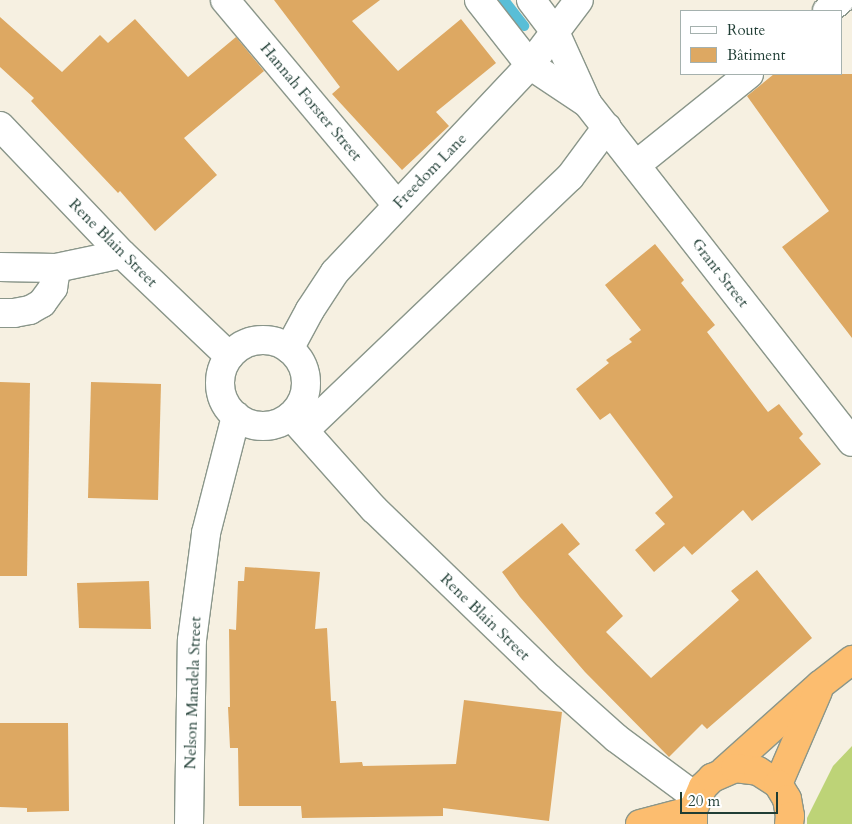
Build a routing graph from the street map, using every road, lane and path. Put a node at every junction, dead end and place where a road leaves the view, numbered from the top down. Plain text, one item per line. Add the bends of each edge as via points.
1 (225, 0) edge
2 (479, 0) edge
3 (531, 0) edge
4 (579, 0) edge
5 (840, 0) edge
6 (828, 10) edge
7 (556, 32) junction
8 (530, 65) junction
9 (748, 75) edge
10 (587, 103) junction
11 (0, 126) edge
12 (607, 128) junction
13 (636, 165) junction
14 (397, 205) junction
15 (122, 254) junction
16 (0, 267) edge
17 (56, 268) junction
18 (0, 313) edge
19 (289, 349) junction
20 (229, 356) junction
21 (236, 416) junction
22 (298, 423) junction
23 (852, 442) edge
24 (852, 660) edge
25 (820, 685) junction
26 (724, 771) junction
27 (778, 784) junction
28 (694, 811) edge
29 (188, 824) edge
30 (640, 824) edge
31 (789, 824) edge

1 - 14 street, Hannah Forster Street
2 - 8 street, Grant Street
3 - 7 street, Grant Street
4 - 7 street, Freedom Lane
5 - 6 street
7 - 8 street, Freedom Lane
7 - 10 street, Grant Street
8 - 10 street, Grant Street
8 - 14 street, Freedom Lane
9 - 13 street
10 - 12 street, Grant Street
11 - 15 street, Rene Blain Street
12 - 13 street, Grant Street
12 - 22 street via 570,177
13 - 23 street, Grant Street
14 - 19 street, Freedom Lane via 335,272
15 - 17 street
15 - 20 street, Rene Blain Street
16 - 17 street
17 - 18 street via 53,288 42,303 30,310
19 - 20 street via 264,339 245,344
19 - 22 street via 300,361 305,376
20 - 21 street via 222,370 220,385 223,400
21 - 22 street via 265,426
21 - 29 street, Nelson Mandela Street via 206,533 192,640
22 - 28 street, Rene Blain Street via 374,509 549,678
24 - 25 highway
25 - 26 highway
25 - 27 highway
26 - 27 highway via 747,768 769,776
26 - 28 highway via 712,778
27 - 31 highway via 787,799
28 - 30 highway

